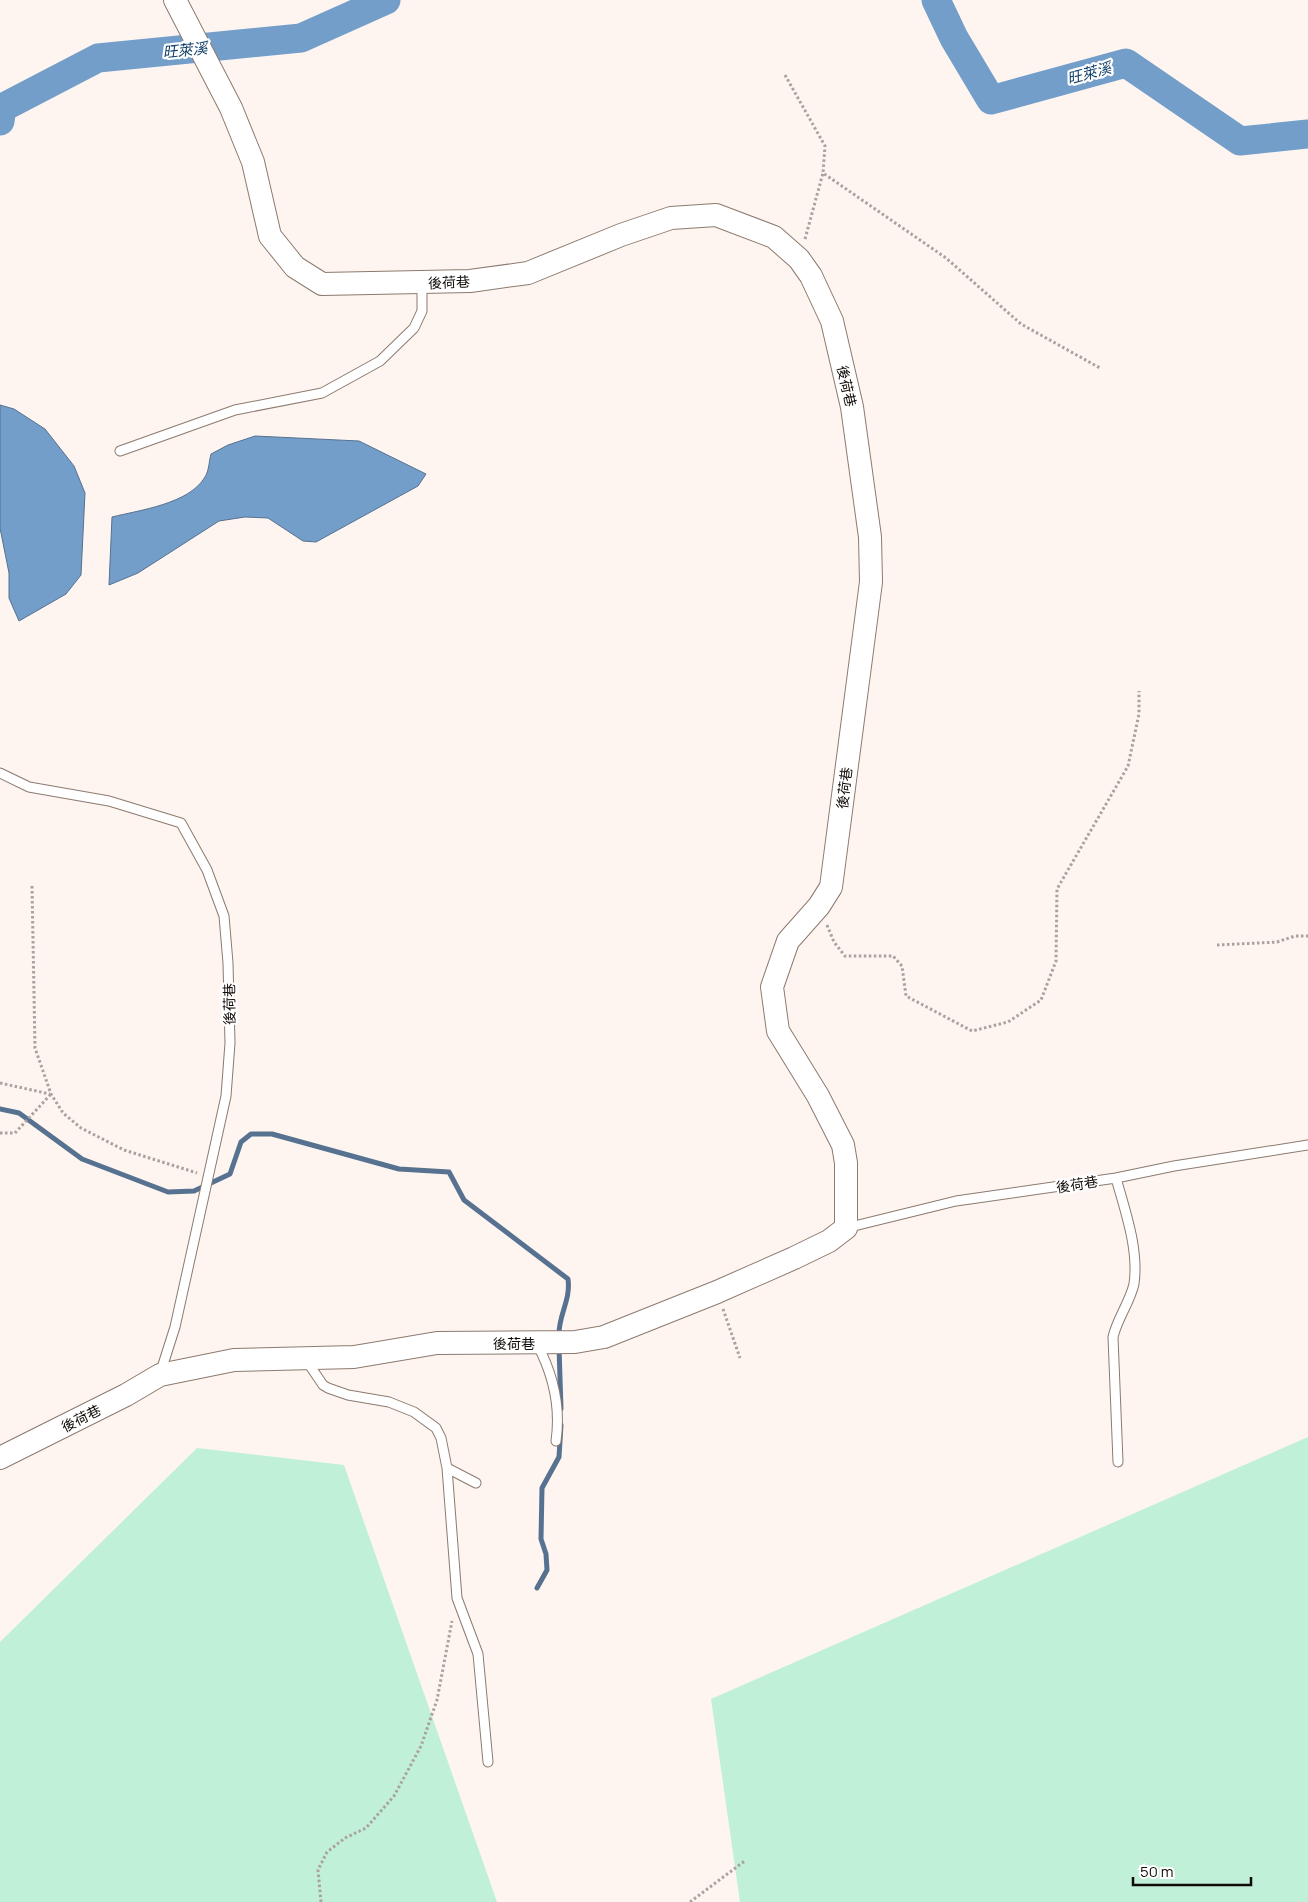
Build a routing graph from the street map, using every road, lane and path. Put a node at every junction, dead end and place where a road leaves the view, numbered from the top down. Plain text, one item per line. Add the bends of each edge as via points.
1 (176, 4) edge
2 (785, 75) dead end
3 (823, 173) junction
4 (799, 259) junction
5 (422, 283) junction
6 (1100, 368) dead end
7 (120, 451) dead end
8 (1140, 691) dead end
9 (0, 773) edge
10 (32, 886) dead end
11 (819, 906) junction
12 (1308, 936) edge
13 (1217, 945) dead end
14 (0, 1083) edge
15 (51, 1094) junction
16 (0, 1133) edge
17 (1308, 1145) edge
18 (208, 1175) junction
19 (1116, 1178) junction
20 (846, 1228) junction
21 (716, 1292) junction
22 (537, 1343) junction
23 (740, 1358) dead end
24 (306, 1359) junction
25 (160, 1375) junction
26 (556, 1441) dead end
27 (0, 1458) edge
28 (1118, 1462) dead end
29 (447, 1468) junction
30 (476, 1483) dead end
31 (457, 1598) junction
32 (488, 1762) dead end
33 (746, 1860) dead end
34 (321, 1902) edge
35 (690, 1902) edge

1 - 5 street, 後荷巷 via 214,73 253,162 270,236 295,267 322,284
2 - 3 path via 825,146
3 - 4 path
3 - 6 path via 946,258 1022,324
4 - 5 street, 後荷巷 via 774,237 716,215 671,218 528,273 470,281
4 - 11 street, 後荷巷 via 811,276 832,321 852,407 870,537 871,582 831,888
5 - 7 lane via 422,311 414,328 380,361 322,393 235,410
8 - 11 path via 1139,714 1128,766 1057,888 1056,961 1041,1000 1008,1022 972,1031 906,996 902,966 893,956 845,956 834,942
9 - 18 lane, 後荷巷 via 29,787 109,801 181,823 207,870 224,916 230,1043 226,1096
10 - 15 path via 35,1048
11 - 20 street, 後荷巷 via 788,941 772,987 778,1031 844,1145
12 - 13 path via 1277,942
14 - 15 path
15 - 16 path via 15,1133
15 - 18 path via 63,1113 81,1128 124,1150
17 - 19 lane, 後荷巷
18 - 25 lane, 後荷巷 via 175,1327
19 - 20 lane, 後荷巷 via 956,1201
19 - 28 lane via 1135,1262 1133,1285 1113,1337
20 - 21 street, 後荷巷 via 830,1241
21 - 22 street, 後荷巷 via 604,1337
21 - 23 path
22 - 24 street, 後荷巷 via 437,1343 354,1357
22 - 26 lane via 550,1366 558,1424
24 - 25 street, 後荷巷 via 234,1360
24 - 29 lane via 323,1385 348,1395 389,1402 414,1412 436,1428
25 - 27 street, 後荷巷
29 - 30 lane
29 - 31 lane
31 - 32 lane via 478,1654
31 - 34 path via 438,1700 421,1746 394,1796 366,1828 327,1852 318,1870
33 - 35 path

